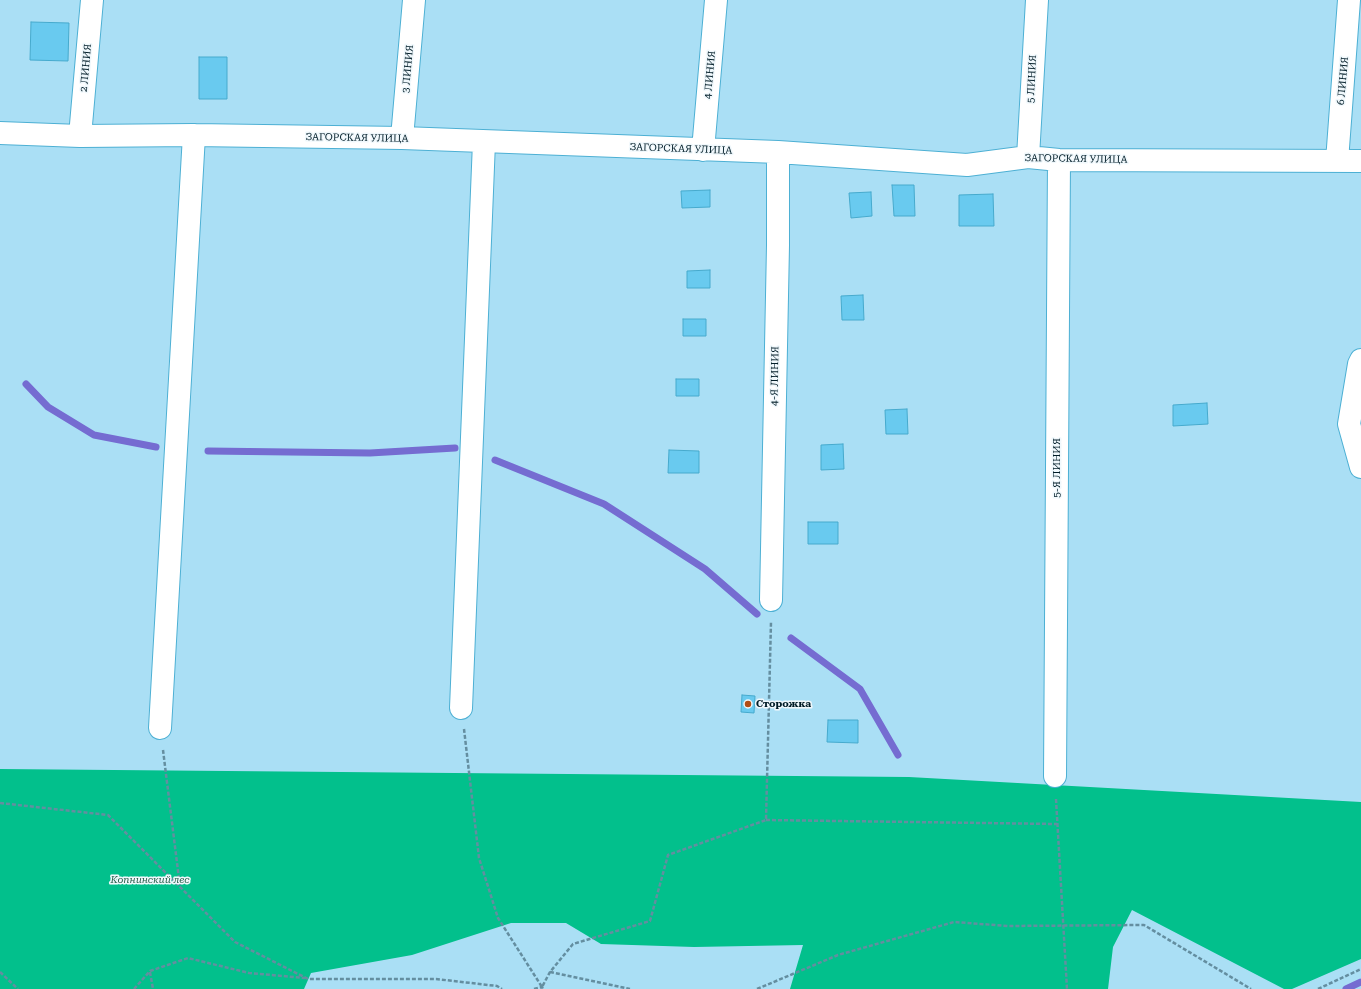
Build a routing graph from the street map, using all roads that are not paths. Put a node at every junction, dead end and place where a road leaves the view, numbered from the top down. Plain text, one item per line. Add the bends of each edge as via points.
1 (92, 0) edge
2 (414, 0) edge
3 (716, 0) edge
4 (1037, 0) edge
5 (1349, 0) edge
6 (0, 133) edge
7 (194, 135) junction
8 (80, 136) junction
9 (402, 138) junction
10 (484, 142) junction
11 (703, 150) junction
12 (778, 152) junction
13 (1028, 157) junction
14 (1059, 160) junction
15 (1337, 161) junction
16 (1361, 161) edge
17 (1361, 360) edge
18 (1361, 467) edge
19 (771, 600) dead end
20 (461, 708) road end
21 (160, 728) road end
22 (1055, 776) road end

1 - 8 street, 2 ЛИНИЯ
2 - 9 street, 3 ЛИНИЯ
3 - 11 street, 4 ЛИНИЯ
4 - 13 street, 5 ЛИНИЯ
5 - 15 street, 6 ЛИНИЯ
6 - 8 street, ЗАГОРСКАЯ УЛИЦА
7 - 8 street, ЗАГОРСКАЯ УЛИЦА
7 - 9 street, ЗАГОРСКАЯ УЛИЦА
7 - 21 street
9 - 10 street, ЗАГОРСКАЯ УЛИЦА
10 - 11 street, ЗАГОРСКАЯ УЛИЦА
10 - 20 street
11 - 12 street, ЗАГОРСКАЯ УЛИЦА
12 - 13 street, ЗАГОРСКАЯ УЛИЦА via 967,165
12 - 19 street, 4-Я ЛИНИЯ
13 - 14 street, ЗАГОРСКАЯ УЛИЦА
14 - 15 street, ЗАГОРСКАЯ УЛИЦА
14 - 22 street, 5-Я ЛИНИЯ
15 - 16 street, ЗАГОРСКАЯ УЛИЦА
17 - 18 street via 1349,424

